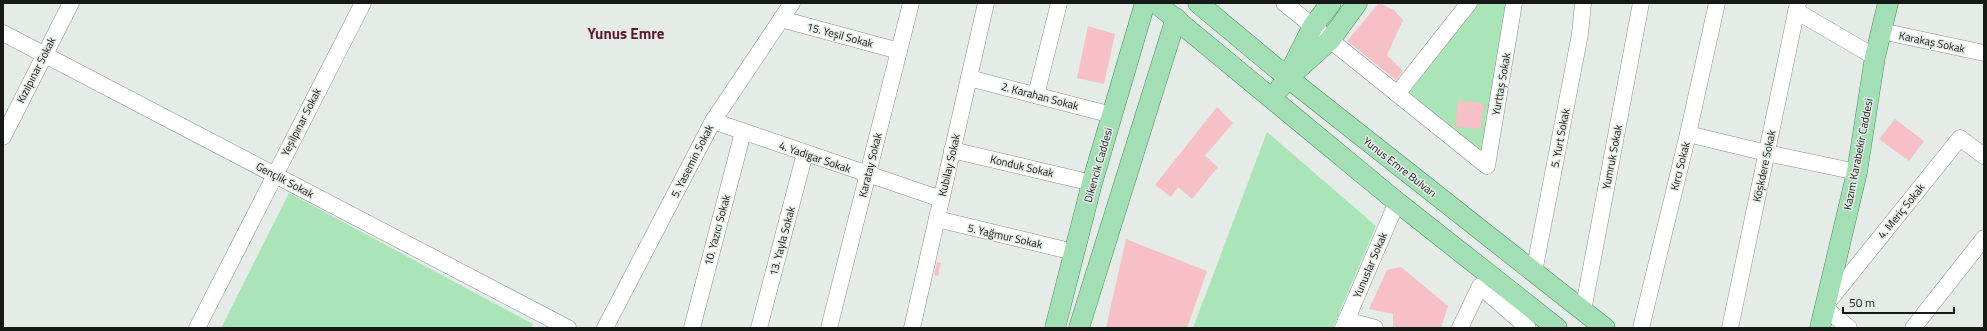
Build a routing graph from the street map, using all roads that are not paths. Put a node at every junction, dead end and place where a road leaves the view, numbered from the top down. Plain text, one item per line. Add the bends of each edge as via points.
1 (71, 3) edge
2 (363, 3) edge
3 (792, 3) edge
4 (912, 3) edge
5 (986, 3) edge
6 (1059, 3) edge
7 (1145, 3) edge
8 (1156, 3) edge
9 (1198, 3) edge
10 (1284, 3) edge
11 (1330, 3) edge
12 (1358, 3) edge
13 (1469, 3) edge
14 (1514, 3) edge
15 (1583, 3) edge
16 (1641, 3) edge
17 (1716, 3) edge
18 (1888, 3) edge
19 (1797, 7) edge
20 (1176, 18) junction
21 (781, 19) junction
22 (1313, 26) junction
23 (1881, 31) junction
24 (3, 33) edge
25 (1330, 40) junction
26 (899, 50) junction
27 (44, 54) junction
28 (1984, 54) edge
29 (1875, 57) junction
30 (969, 78) junction
31 (1288, 78) junction
32 (1398, 94) junction
33 (1036, 95) junction
34 (1272, 97) junction
35 (1112, 115) junction
36 (713, 121) junction
37 (743, 132) junction
38 (1688, 134) junction
39 (3, 137) edge
40 (952, 150) junction
41 (805, 153) junction
42 (1767, 153) junction
43 (1984, 156) edge
44 (1857, 172) junction
45 (274, 174) junction
46 (868, 174) junction
47 (1092, 182) junction
48 (941, 199) junction
49 (1397, 202) junction
50 (937, 219) junction
51 (1984, 238) edge
52 (1074, 252) junction
53 (1534, 272) junction
54 (1824, 307) junction
55 (1583, 311) junction
56 (1514, 322) edge
57 (545, 323) edge
58 (1345, 324) edge
59 (197, 328) edge
60 (568, 328) edge
61 (606, 328) edge
62 (692, 328) edge
63 (759, 328) edge
64 (829, 328) edge
65 (912, 328) edge
66 (1055, 328) edge
67 (1079, 328) edge
68 (1375, 328) edge
69 (1460, 328) edge
70 (1528, 328) edge
71 (1557, 328) edge
72 (1604, 328) edge
73 (1641, 328) edge
74 (1730, 328) edge
75 (1820, 328) edge
76 (1849, 328) edge
77 (1913, 328) edge

1 - 27 street, Kızılpınar Sokak
2 - 45 street, Yeşilpınar Sokak
3 - 21 street, 5. Yasemin Sokak
4 - 26 street, Karatay Sokak
5 - 30 street, Kubilay Sokak
6 - 33 street
7 - 35 main road, Dikencik Caddesi
8 - 20 main road
9 - 31 main road, Yunus Emre Bulvarı
10 - 22 street
11 - 22 main road
12 - 25 main road
13 - 32 street
14 - 32 street, Yurttaş Sokak via 1487,166
15 - 53 street, 5. Yurt Sokak via 1580,34
16 - 55 street, Yumruk Sokak
17 - 38 street, Kırcı Sokak
18 - 23 main road, Kazım Karabekir Caddesi
19 - 29 street
19 - 42 street, Köşkdere Sokak
20 - 34 main road
20 - 67 main road
21 - 26 street, 15. Yeşil Sokak
21 - 36 street, 5. Yasemin Sokak
22 - 25 street
22 - 31 main road
23 - 28 street, Karakaş Sokak
23 - 29 main road, Kazım Karabekir Caddesi
24 - 27 street, Gençlik Sokak
25 - 31 main road
25 - 32 street
26 - 46 street, Karatay Sokak
27 - 39 street, Kızılpınar Sokak
27 - 45 street, Gençlik Sokak
29 - 44 main road, Kazım Karabekir Caddesi
30 - 33 street, 2. Karahan Sokak
30 - 40 street, Kubilay Sokak
31 - 34 main road
31 - 53 main road, Yunus Emre Bulvarı
33 - 35 street, 2. Karahan Sokak
34 - 49 main road
35 - 47 main road, Dikencik Caddesi
36 - 37 street, 4. Yadigar Sokak
36 - 61 street, 5. Yasemin Sokak
37 - 41 street, 4. Yadigar Sokak
37 - 62 street, 10. Yazıcı Sokak
38 - 42 street
38 - 73 street, Kırcı Sokak
40 - 47 street, Konduk Sokak
40 - 48 street, Kubilay Sokak
41 - 46 street, 4. Yadigar Sokak
41 - 63 street, 13. Yayla Sokak
42 - 44 street
42 - 74 street, Köşkdere Sokak
43 - 54 street, 4. Meriç Sokak via 1960,138
44 - 54 main road, Kazım Karabekir Caddesi
45 - 57 street, Gençlik Sokak
45 - 59 street, Yeşilpınar Sokak
46 - 48 street, 4. Yadigar Sokak
46 - 64 street, Karatay Sokak
47 - 52 main road, Dikencik Caddesi
48 - 50 street, Kubilay Sokak
49 - 58 street, Yunuslar Sokak
49 - 71 main road
50 - 52 street, 5. Yağmur Sokak
50 - 65 street, Kubilay Sokak
51 - 77 street
52 - 66 main road, Dikencik Caddesi
53 - 55 main road, Yunus Emre Bulvarı
54 - 75 main road, Kazım Karabekir Caddesi
54 - 76 street
55 - 72 main road, Yunus Emre Bulvarı
56 - 69 street via 1480,286
56 - 70 street
57 - 60 street, Gençlik Sokak
58 - 68 street

